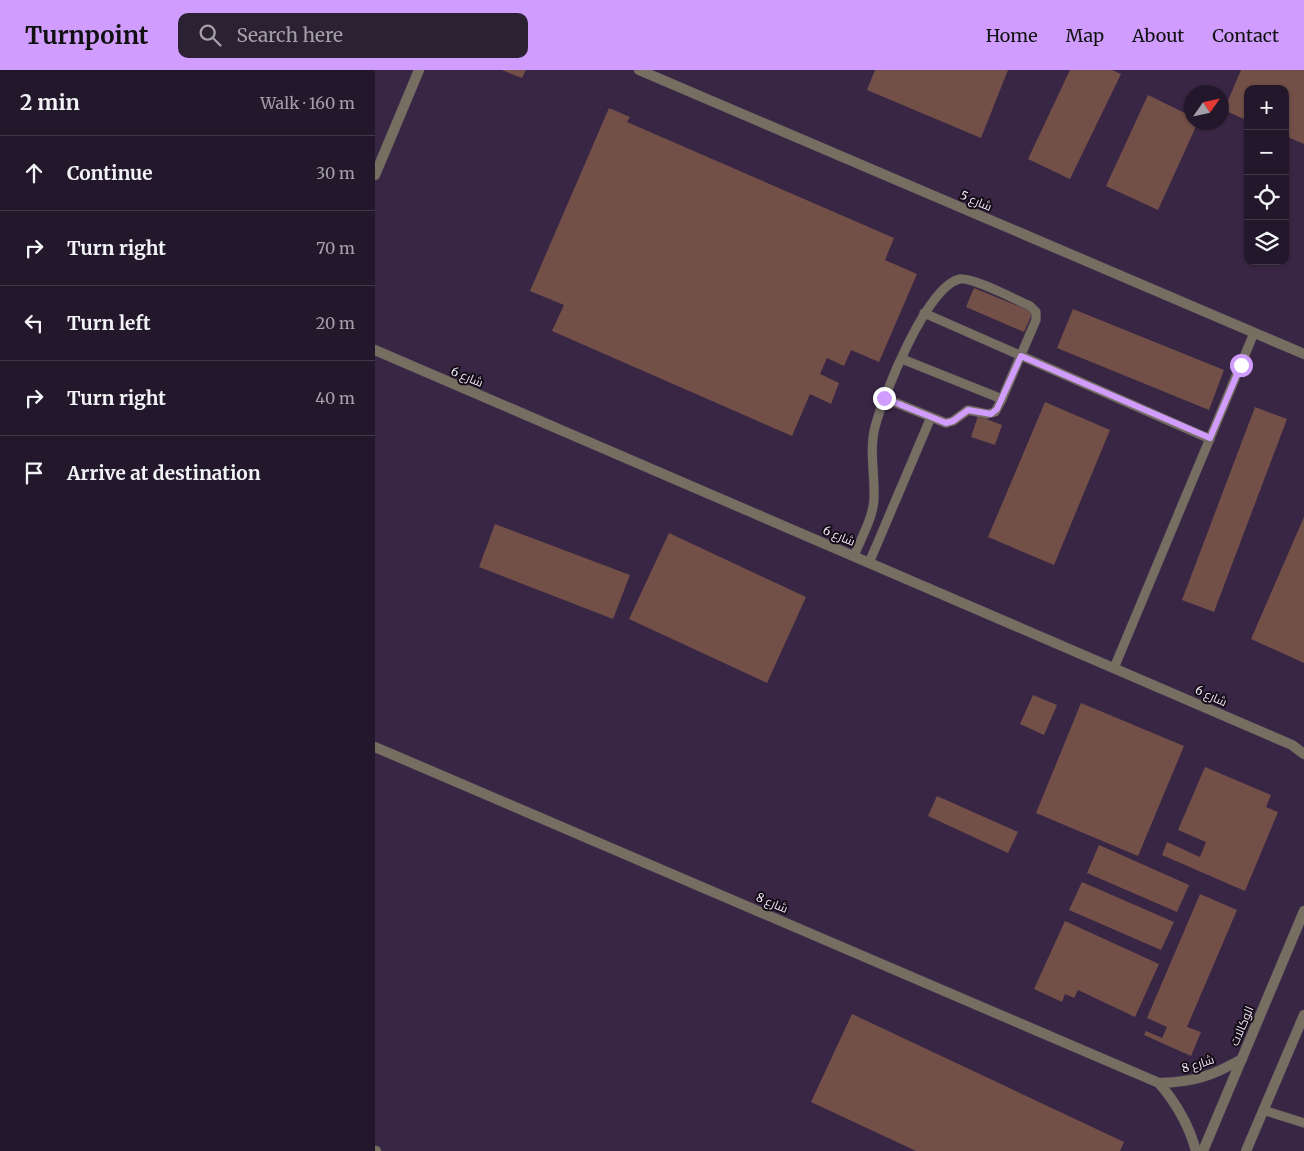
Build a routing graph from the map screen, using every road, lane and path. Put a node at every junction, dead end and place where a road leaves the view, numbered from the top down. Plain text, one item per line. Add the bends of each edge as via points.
1 (419, 70) edge
2 (639, 70) edge
3 (375, 175) edge
4 (924, 313) junction
5 (1255, 333) junction
6 (375, 351) edge
7 (1304, 354) edge
8 (1021, 356) junction
9 (902, 359) junction
10 (884, 398) junction
11 (1002, 399) junction
12 (931, 417) junction
13 (1210, 438) junction
14 (854, 556) junction
15 (869, 563) junction
16 (1114, 668) junction
17 (1292, 745) junction
18 (375, 747) edge
19 (1304, 747) edge
20 (1304, 754) edge
21 (1304, 911) edge
22 (1303, 1020) edge
23 (1242, 1059) junction
24 (1159, 1083) junction
25 (1263, 1110) junction
26 (1304, 1123) edge
27 (1196, 1151) edge
28 (1203, 1151) edge
29 (1246, 1151) edge

1 - 3 street
2 - 5 street, شارع 5
4 - 8 lane
4 - 8 lane via 952,282 965,279 1030,306 1036,312 1037,320
4 - 9 lane
5 - 7 street, شارع 5
5 - 13 lane
6 - 14 street, شارع 6
8 - 11 lane
8 - 13 lane
9 - 10 lane
9 - 11 lane
10 - 12 lane
10 - 14 lane via 874,436 873,505
11 - 12 lane via 991,414 968,410 946,423
12 - 15 lane
13 - 16 lane
14 - 15 street, شارع 6
15 - 16 street, شارع 6
16 - 17 street, شارع 6
17 - 19 street, شارع 6
17 - 20 street, شارع 6
18 - 24 street, شارع 8
21 - 23 street, الوكالات
22 - 25 street
23 - 24 street, شارع 8 via 1200,1079
23 - 28 street, الوكالات
24 - 27 street, شارع 8 via 1184,1118
25 - 26 lane
25 - 29 street

